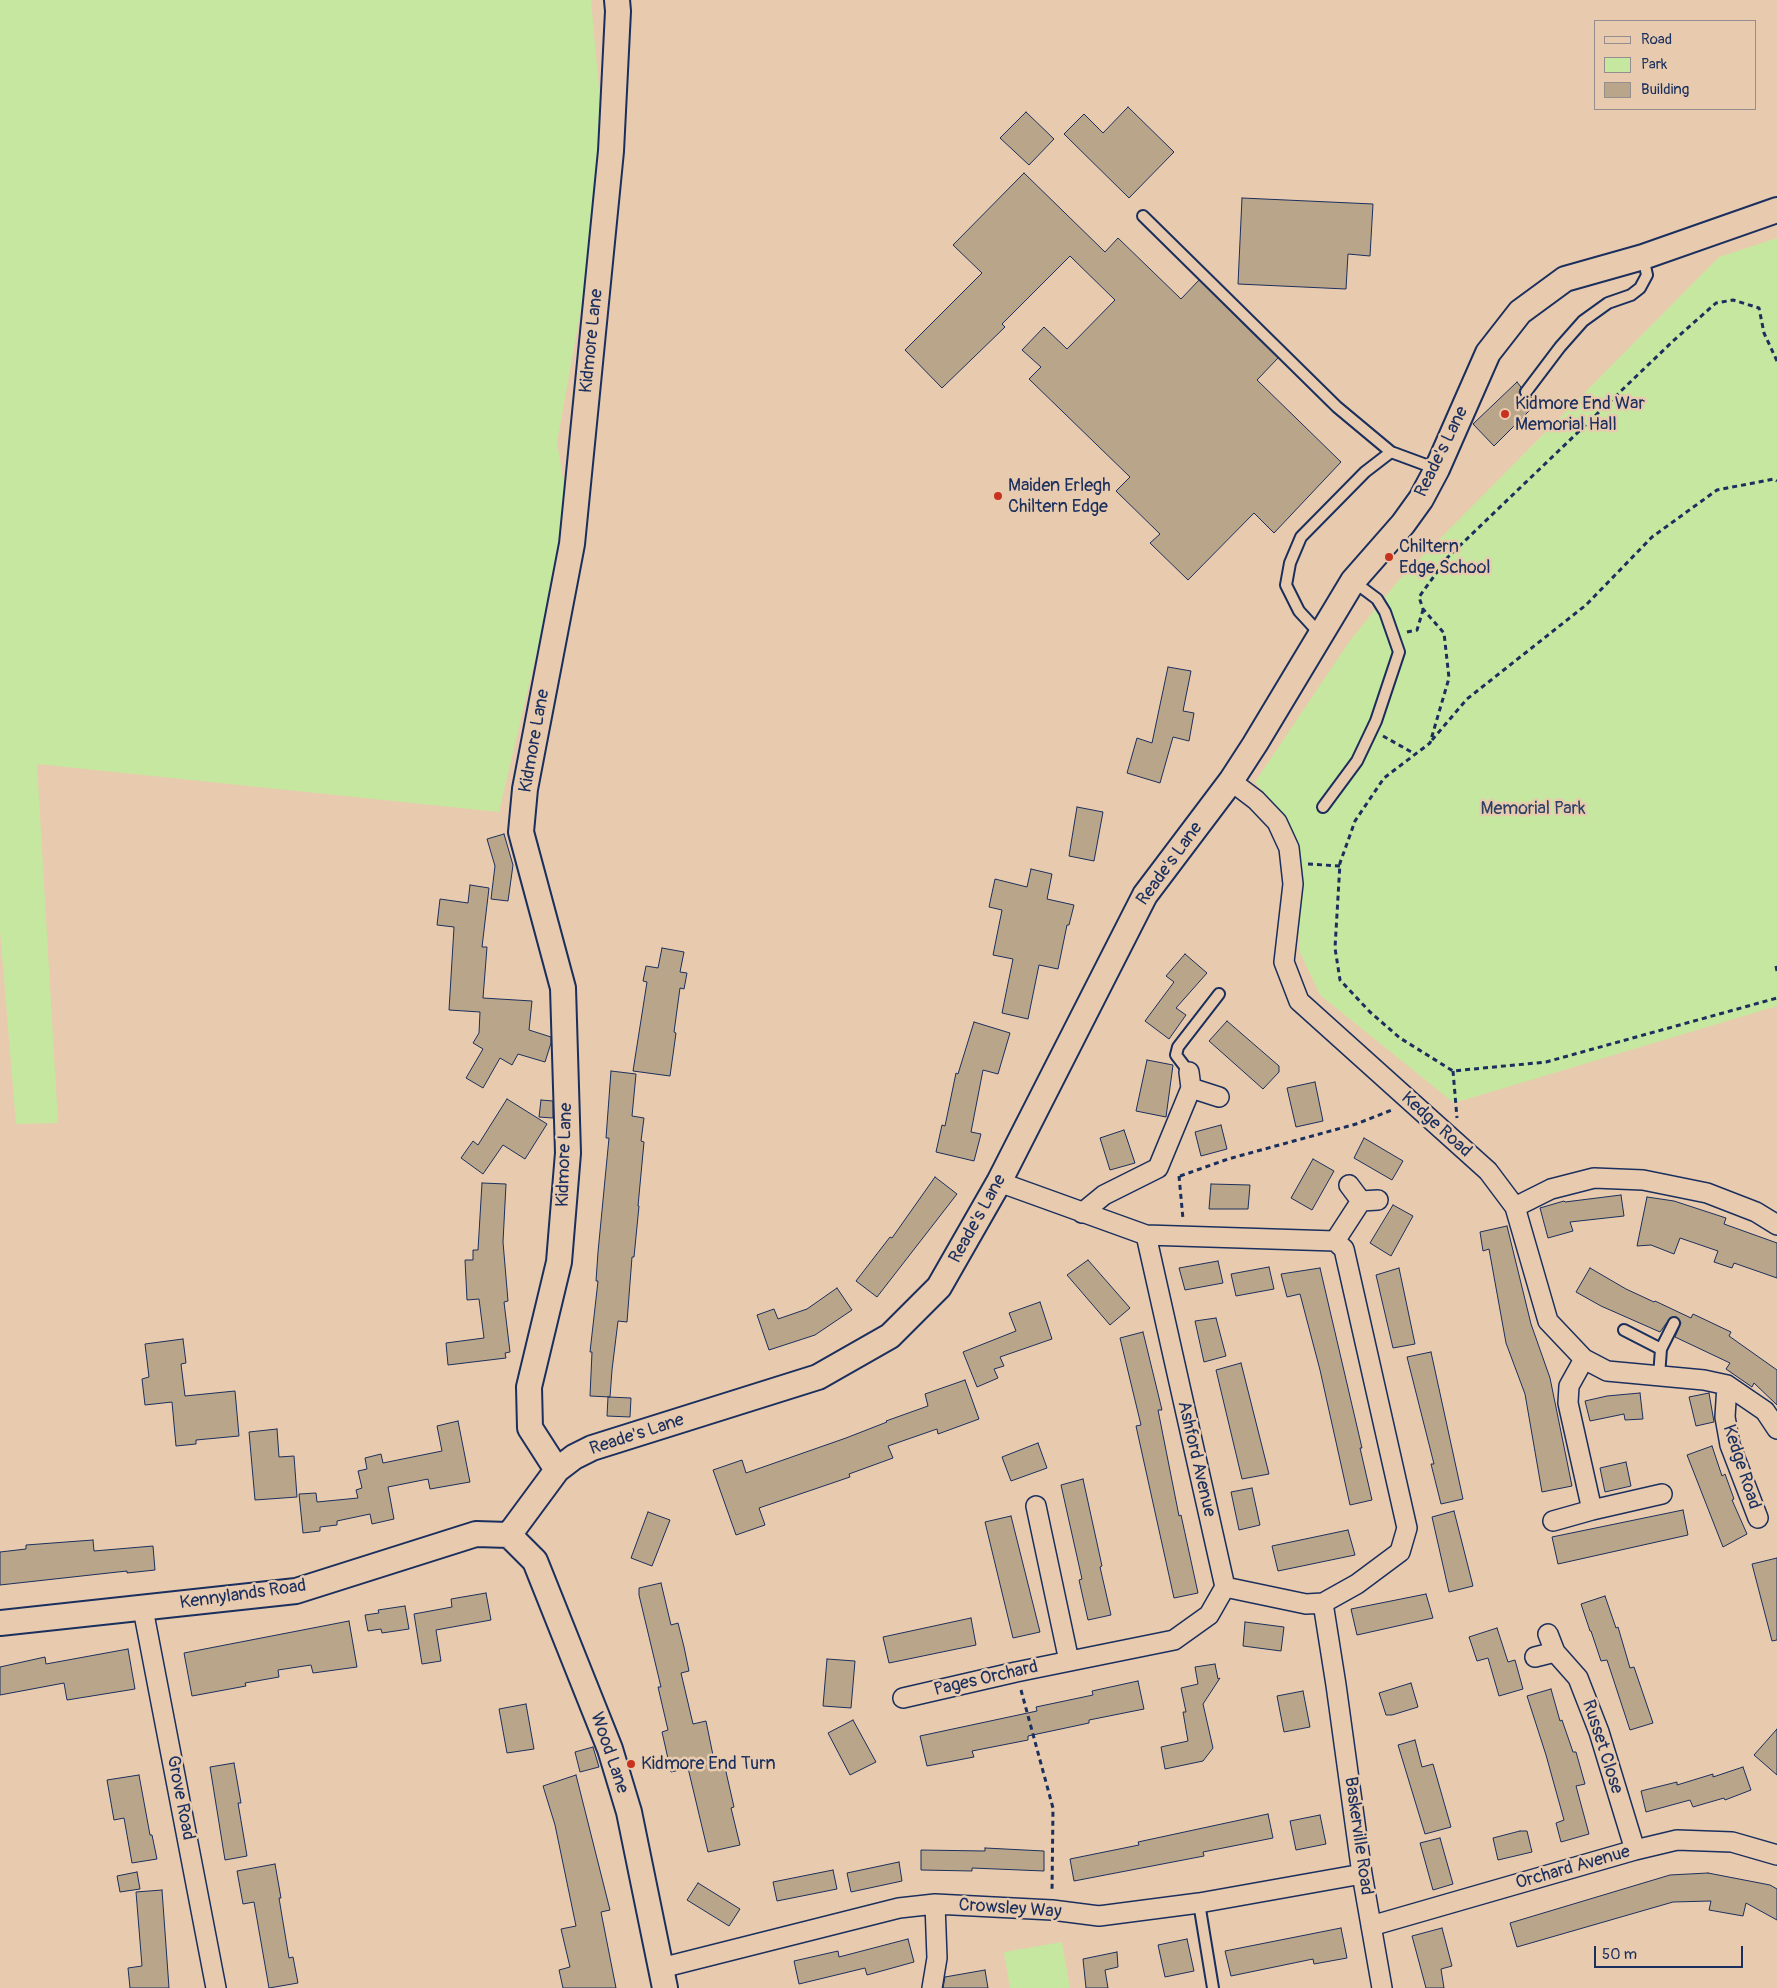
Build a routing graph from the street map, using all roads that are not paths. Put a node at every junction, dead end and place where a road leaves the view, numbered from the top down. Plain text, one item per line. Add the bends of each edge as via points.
1 (617, 0) edge
2 (1777, 210) edge
3 (1143, 216) dead end
4 (1643, 257) junction
5 (1526, 392) dead end
6 (1391, 452) junction
7 (1438, 469) junction
8 (1353, 581) junction
9 (1321, 635) junction
10 (1231, 781) junction
11 (1323, 807) dead end
12 (1219, 994) dead end
13 (1190, 1080) junction
14 (1219, 1097) dead end
15 (999, 1182) junction
16 (1349, 1185) dead end
17 (1515, 1207) junction
18 (1082, 1213) junction
19 (1777, 1225) edge
20 (1146, 1235) junction
21 (1335, 1241) junction
22 (1674, 1324) dead end
23 (1624, 1330) dead end
24 (1661, 1349) junction
25 (1584, 1359) junction
26 (1659, 1376) junction
27 (1727, 1385) junction
28 (1777, 1429) edge
29 (557, 1470) junction
30 (1662, 1494) dead end
31 (1036, 1506) dead end
32 (1592, 1510) junction
33 (1758, 1518) dead end
34 (1553, 1521) dead end
35 (509, 1536) junction
36 (1225, 1587) junction
37 (1322, 1603) junction
38 (143, 1609) junction
39 (0, 1623) edge
40 (1548, 1634) dead end
41 (1555, 1652) junction
42 (1534, 1658) dead end
43 (1069, 1661) junction
44 (903, 1698) dead end
45 (1635, 1850) junction
46 (1777, 1855) edge
47 (1362, 1874) junction
48 (1199, 1903) junction
49 (935, 1904) junction
50 (1371, 1926) junction
51 (663, 1978) edge
52 (216, 1988) edge
53 (932, 1988) edge
54 (1212, 1988) edge
55 (1382, 1988) edge

1 - 29 street, Kidmore Lane via 611,151 572,544 525,789 521,832 563,988 568,1153 560,1252 529,1387 530,1428
2 - 4 street, Reade's Lane
3 - 6 lane via 1332,402
4 - 5 lane via 1647,275 1640,288 1631,295 1608,302 1583,321
4 - 7 street, Reade's Lane via 1565,279 1520,312 1488,353
6 - 7 lane
6 - 9 lane via 1365,472 1301,537 1290,563 1286,586 1299,611
7 - 8 street, Reade's Lane via 1403,524
8 - 9 street, Reade's Lane
8 - 11 lane via 1377,599 1399,652 1372,730 1357,761
9 - 10 street, Reade's Lane
10 - 15 street, Reade's Lane via 1145,895
10 - 17 street, Kedge Road via 1277,822 1289,848 1293,884 1284,962 1299,1001 1488,1171
12 - 13 lane via 1178,1047 1176,1055
13 - 14 street
13 - 18 street via 1158,1168 1104,1195
15 - 18 street
15 - 29 street, Reade's Lane via 939,1287 890,1336 818,1377 592,1448
16 - 21 street via 1370,1201
17 - 19 street via 1551,1188 1594,1178 1643,1180 1707,1193 1756,1212
17 - 25 street, Kedge Road via 1548,1321
18 - 20 street
20 - 21 street
20 - 36 street, Ashford Avenue
21 - 37 street via 1344,1249 1407,1528 1400,1552 1357,1584
22 - 24 lane
23 - 24 lane
24 - 26 lane
25 - 26 street, Kedge Road via 1607,1371
25 - 32 street via 1569,1386 1568,1403
26 - 27 street, Kedge Road
27 - 28 street, Kedge Road via 1765,1411
27 - 33 street, Kedge Road via 1725,1418 1730,1445
29 - 35 street, Reade's Lane
30 - 32 street
31 - 43 street
32 - 34 street
35 - 38 street, Kennylands Road via 476,1534 296,1590
35 - 51 street, Wood Lane via 535,1561 610,1749 629,1812
36 - 37 street via 1306,1604
36 - 43 street, Pages Orchard via 1209,1615 1174,1640
37 - 47 street, Baskerville Road
38 - 39 street, Kennylands Road
38 - 52 street, Grove Road
40 - 41 street, Russet Close
41 - 42 street
41 - 45 street, Russet Close via 1578,1678 1599,1732
43 - 44 street, Pages Orchard
45 - 46 street, Orchard Avenue via 1677,1840 1732,1842
45 - 50 street, Orchard Avenue
47 - 48 street, Crowsley Way
47 - 50 street, Baskerville Road
48 - 49 street, Crowsley Way via 1100,1916 1052,1910
48 - 54 lane
49 - 51 street, Crowsley Way via 899,1908
49 - 53 street via 938,1958
50 - 55 street, Baskerville Road

